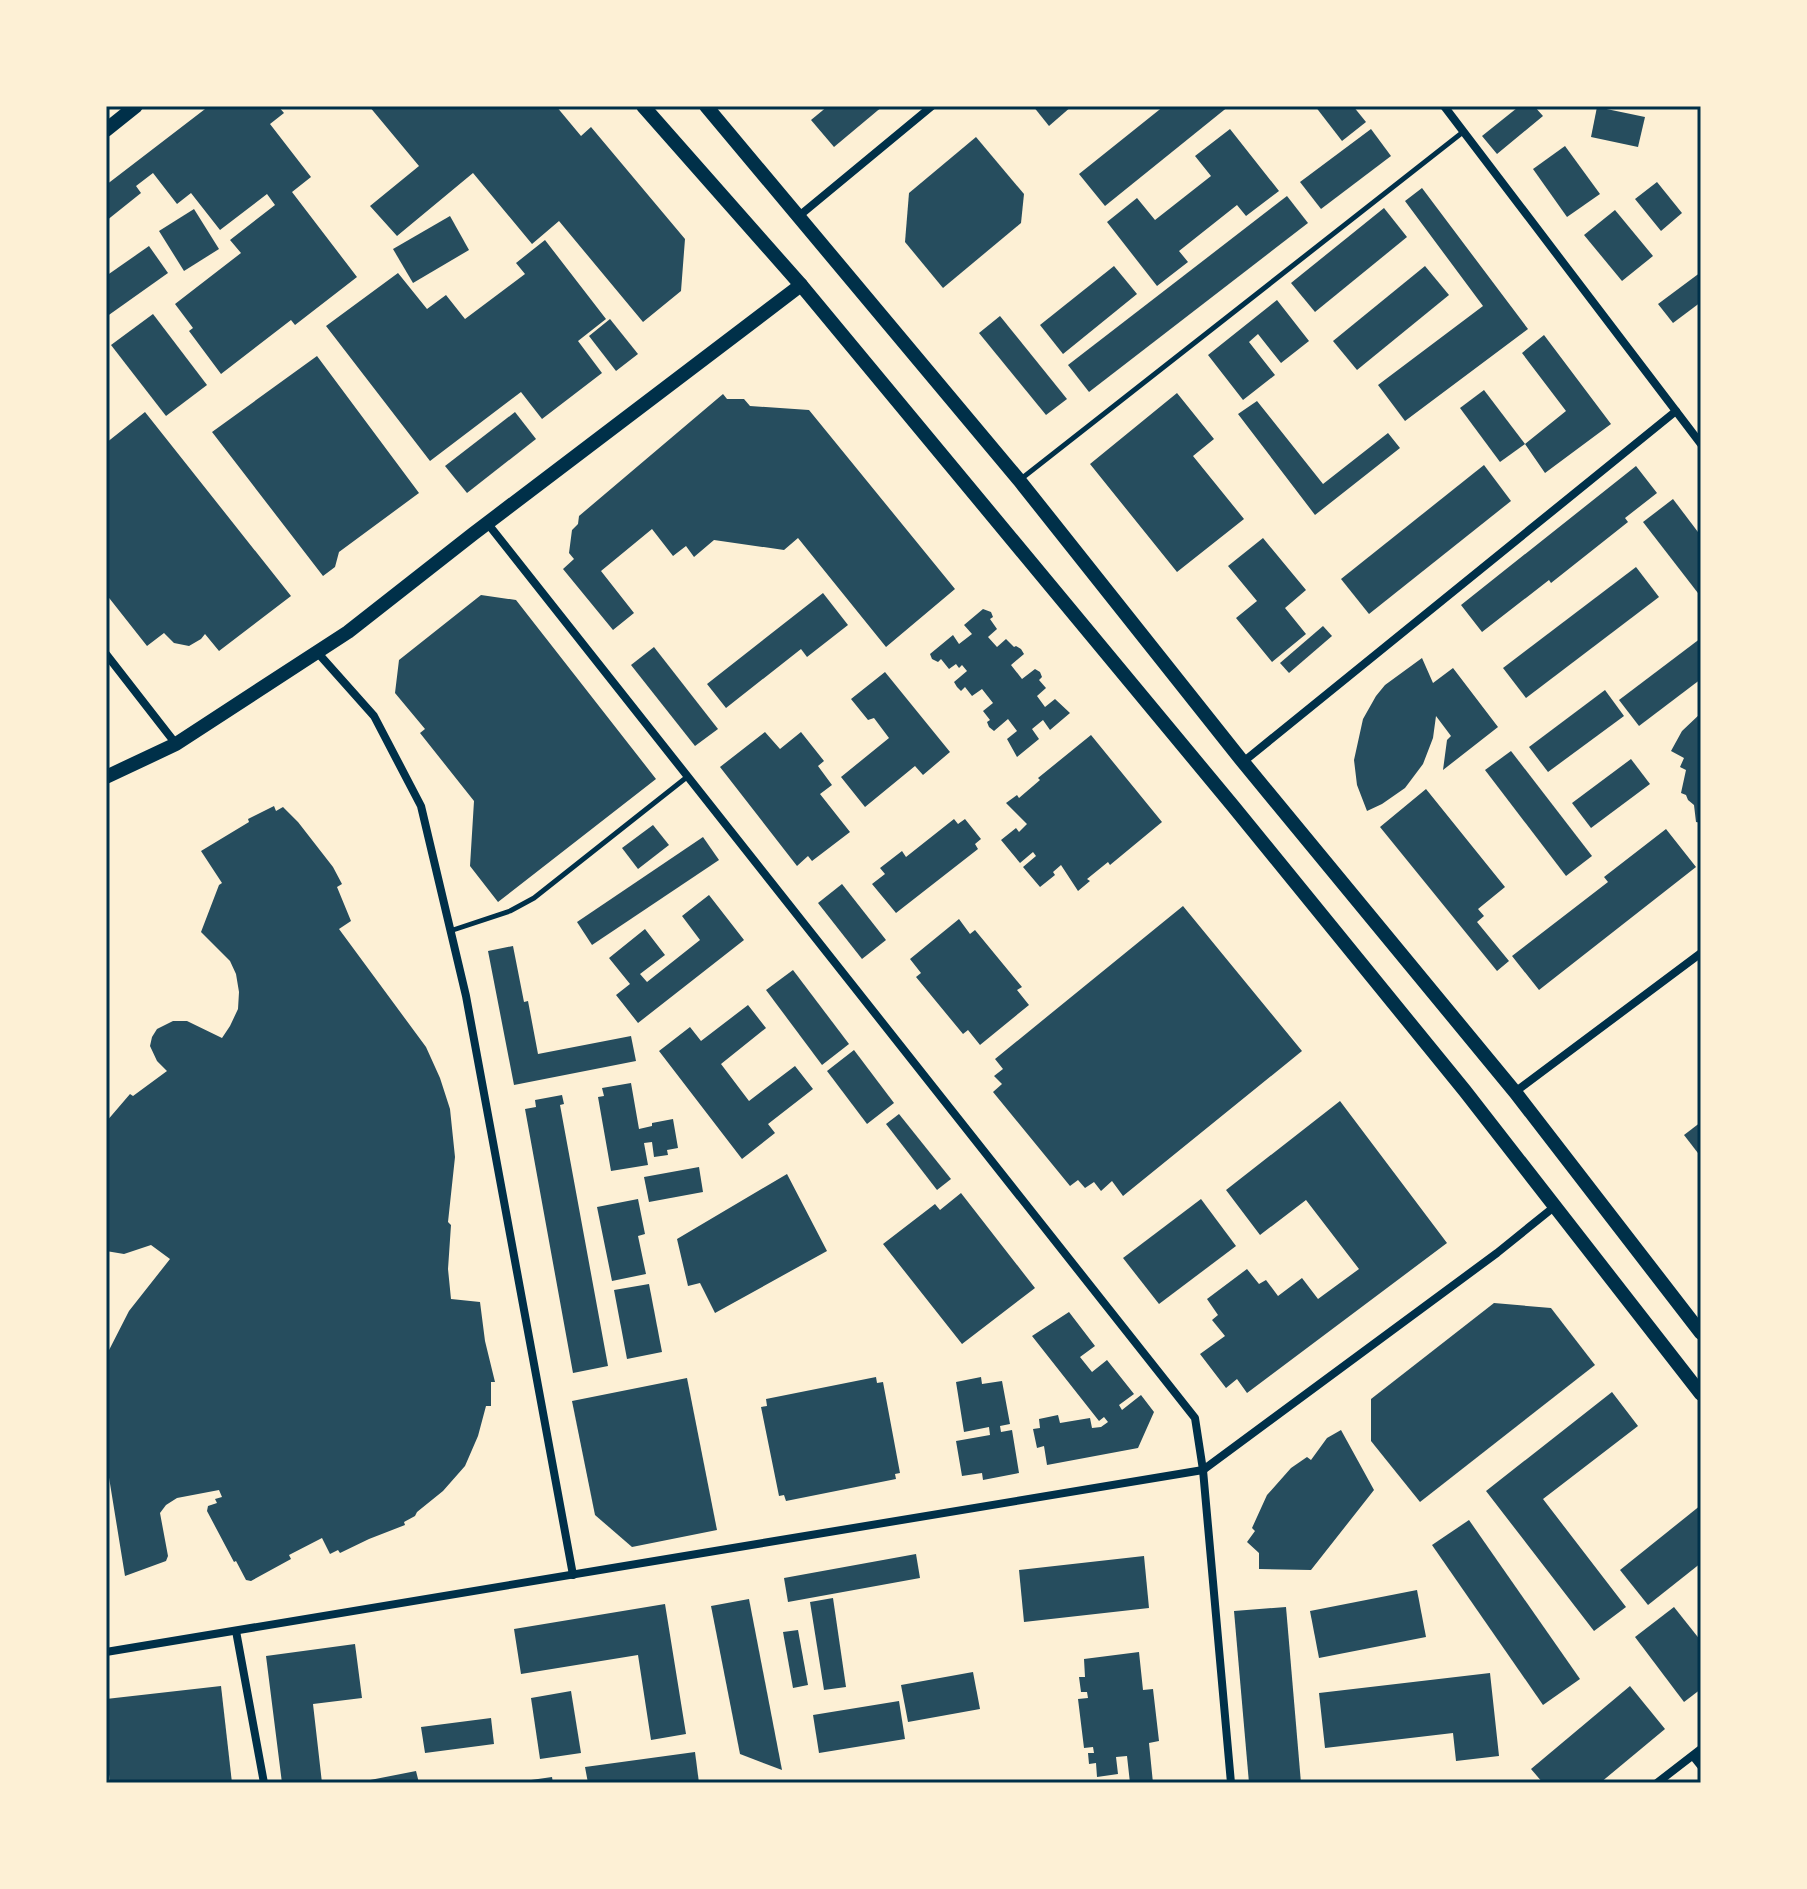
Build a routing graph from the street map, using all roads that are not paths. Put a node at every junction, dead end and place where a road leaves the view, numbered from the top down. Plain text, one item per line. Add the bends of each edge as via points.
1 (136, 106) edge
2 (643, 106) edge
3 (706, 106) edge
4 (932, 106) edge
5 (1444, 106) edge
6 (106, 130) edge
7 (1464, 131) junction
8 (799, 216) junction
9 (801, 285) junction
10 (1676, 411) junction
11 (1701, 444) edge
12 (1019, 480) junction
13 (488, 524) junction
14 (317, 652) junction
15 (106, 654) edge
16 (176, 744) junction
17 (1243, 762) junction
18 (688, 776) junction
19 (106, 777) edge
20 (450, 931) junction
21 (1701, 953) edge
22 (1515, 1092) junction
23 (1554, 1207) junction
24 (1701, 1333) edge
25 (1701, 1394) edge
26 (1203, 1470) junction
27 (573, 1575) junction
28 (236, 1631) junction
29 (106, 1652) edge
30 (1701, 1749) edge
31 (1693, 1756) junction
32 (1701, 1766) edge
33 (264, 1783) edge
34 (1231, 1783) edge
35 (1657, 1783) edge

1 - 6 main road
2 - 9 main road
3 - 8 main road
4 - 8 street
5 - 7 street
7 - 10 street
7 - 12 lane
8 - 12 main road
9 - 13 main road
9 - 23 main road via 1233,806
10 - 11 street
10 - 17 street
12 - 17 main road
13 - 14 main road
13 - 18 street
14 - 16 main road
14 - 20 street via 374,716 421,806
15 - 16 street
16 - 19 main road
17 - 22 main road
18 - 20 lane via 534,898
18 - 26 street via 1195,1418
20 - 27 street
21 - 22 street
22 - 24 main road
23 - 25 main road
23 - 26 street
26 - 27 street
26 - 34 street
27 - 28 street
28 - 29 street
28 - 33 street
30 - 31 street
31 - 32 street
31 - 35 street

